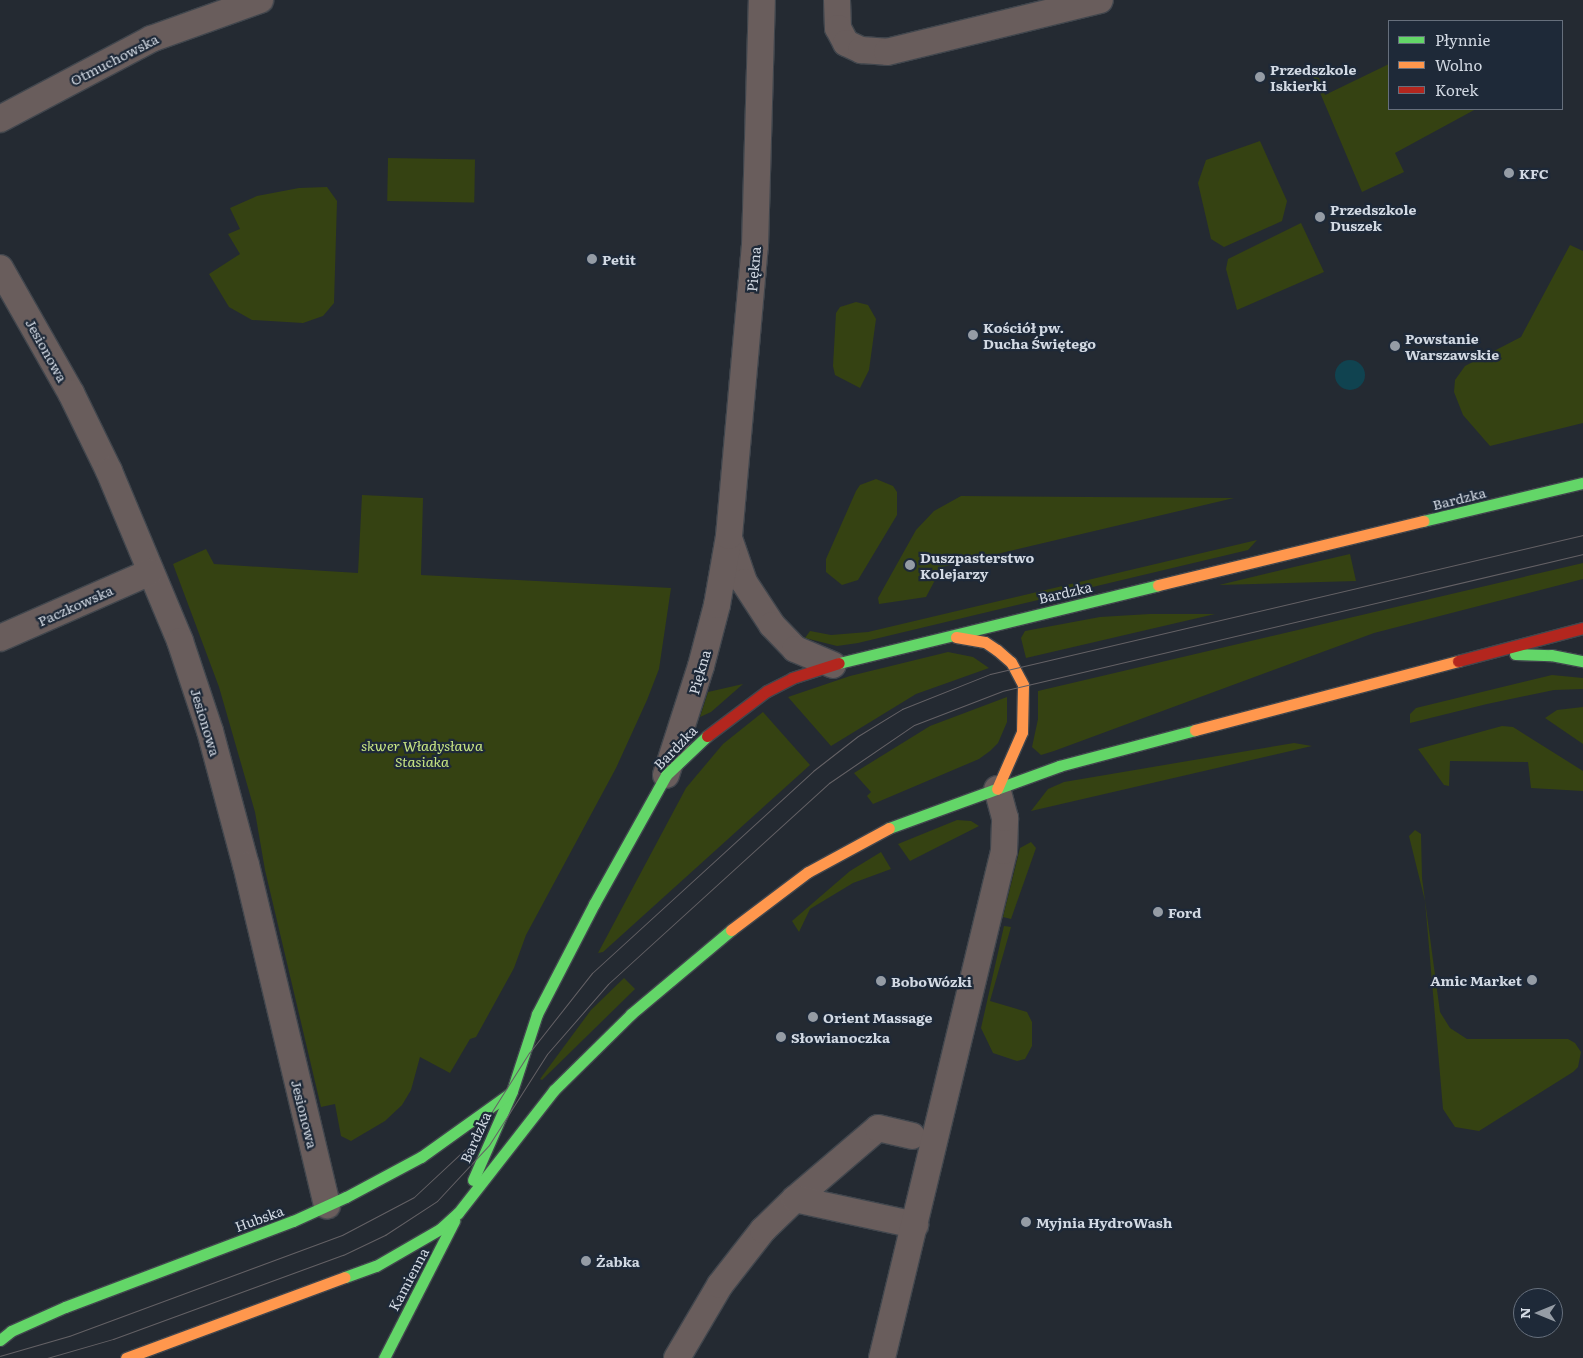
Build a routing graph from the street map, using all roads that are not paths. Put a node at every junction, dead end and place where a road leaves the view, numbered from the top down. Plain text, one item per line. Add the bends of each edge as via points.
1 (260, 0) edge
2 (762, 0) edge
3 (837, 0) edge
4 (1100, 0) edge
5 (0, 119) edge
6 (0, 268) edge
7 (1583, 483) edge
8 (729, 536) junction
9 (150, 572) junction
10 (1583, 628) edge
11 (948, 636) junction
12 (0, 638) edge
13 (1488, 653) junction
14 (1583, 661) edge
15 (833, 665) junction
16 (666, 775) junction
17 (997, 789) junction
18 (512, 1092) junction
19 (912, 1136) dead end
20 (795, 1199) junction
21 (327, 1206) junction
22 (458, 1213) junction
23 (915, 1225) junction
24 (0, 1340) edge
25 (152, 1349) junction
26 (126, 1358) edge
27 (168, 1358) edge
28 (384, 1358) edge
29 (677, 1358) edge
30 (882, 1358) edge

1 - 5 street, Otmuchowska via 150,39
2 - 8 street, Piękna via 755,246
3 - 4 street via 841,37 861,50 887,52
6 - 9 street, Jesionowa via 71,393 119,493
7 - 11 street, Bardzka
8 - 15 street, Piękna via 744,582 772,625 795,649
8 - 16 street, Piękna via 704,655
9 - 12 street, Paczkowska
9 - 21 street, Jesionowa via 180,641 210,731 246,864
10 - 13 street, Bardzka
11 - 15 street, Bardzka
11 - 17 street via 985,642 1010,662 1023,686 1022,732
13 - 14 street via 1551,655
13 - 17 street, Bardzka via 1059,766
15 - 16 street, Bardzka via 792,678 768,690 718,725
16 - 18 street, Bardzka via 537,1014
17 - 22 street, Bardzka via 911,818 880,833 808,872 717,940 631,1014 554,1090
17 - 23 street via 1006,818 1004,851
18 - 21 street, Hubska via 421,1157
18 - 22 street, Bardzka
19 - 20 street via 878,1128
20 - 23 street
20 - 29 street via 764,1230 720,1285
21 - 24 street, Hubska via 74,1303 11,1331
22 - 25 street via 420,1243 376,1266
22 - 28 street, Kamienna
23 - 30 street
25 - 26 street
25 - 27 street

